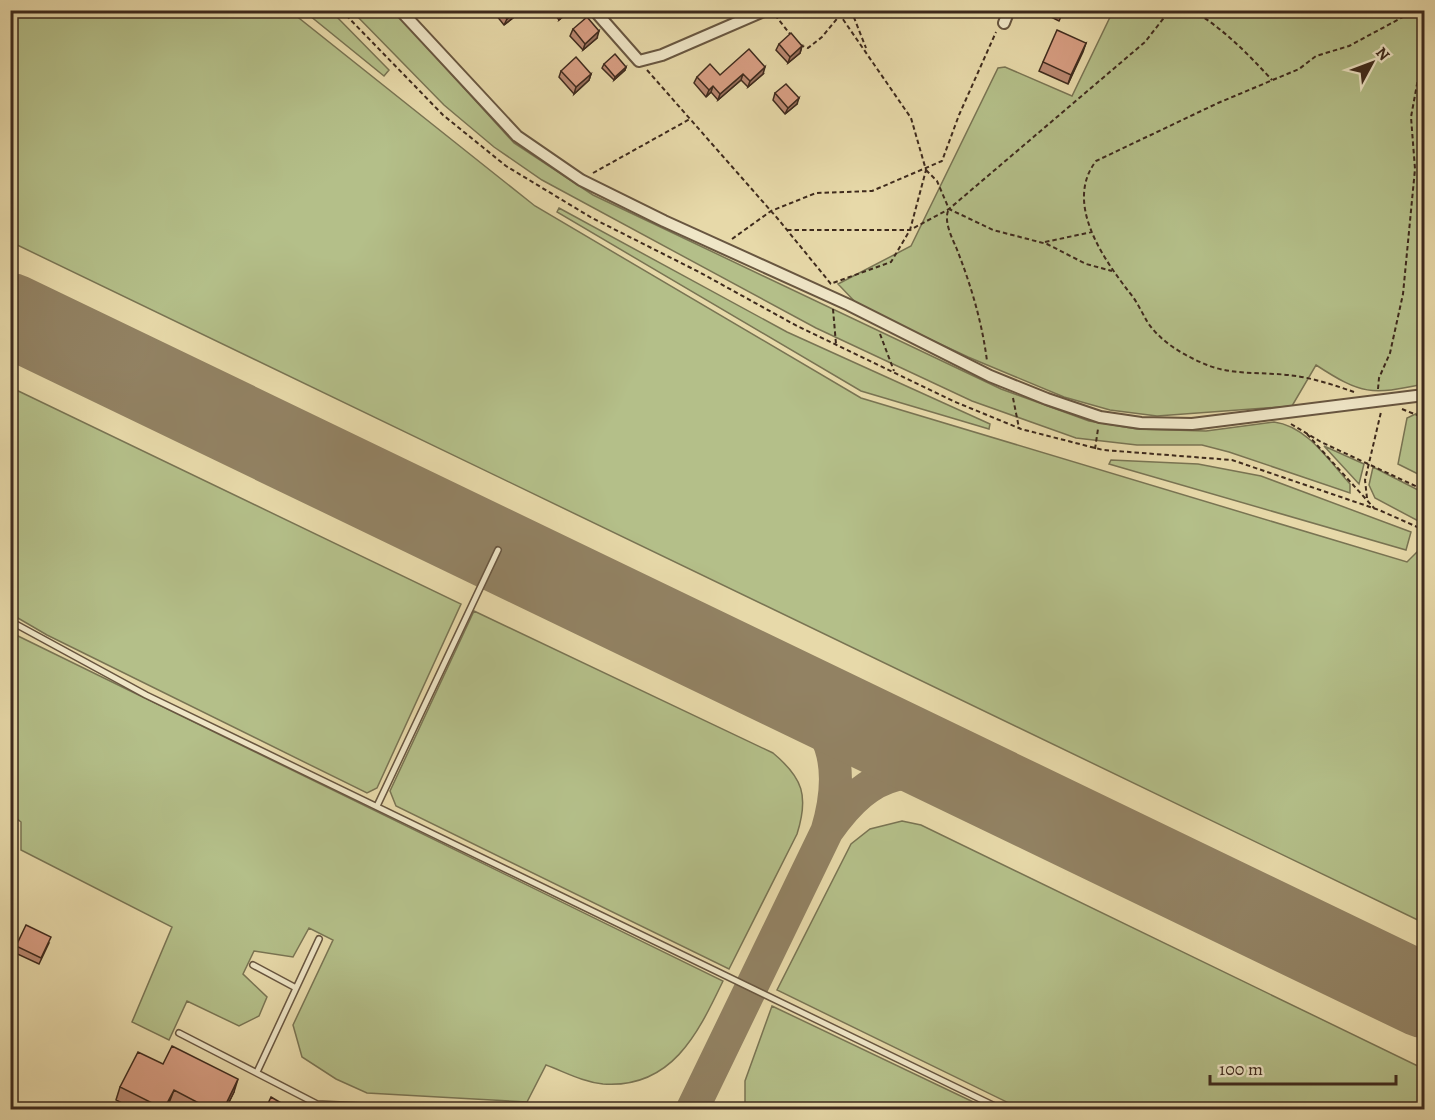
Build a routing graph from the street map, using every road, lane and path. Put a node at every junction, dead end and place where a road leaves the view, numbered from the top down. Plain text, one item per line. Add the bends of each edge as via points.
1 (400, 10) edge
2 (594, 10) edge
3 (766, 10) edge
4 (771, 10) edge
5 (851, 10) edge
6 (1009, 10) edge
7 (1170, 10) edge
8 (1192, 10) edge
9 (1416, 10) edge
10 (1004, 23) joint
11 (791, 36) edge
12 (798, 44) edge
13 (1425, 46) edge
14 (870, 56) junction
15 (639, 61) junction
16 (1272, 80) junction
17 (690, 119) junction
18 (926, 170) junction
19 (581, 180) junction
20 (949, 209) junction
21 (771, 211) junction
22 (787, 230) junction
23 (910, 230) junction
24 (1092, 232) junction
25 (1042, 243) junction
26 (721, 247) junction
27 (1112, 271) junction
28 (831, 283) junction
29 (813, 288) junction
30 (832, 297) junction
31 (849, 305) junction
32 (873, 317) junction
33 (836, 344) dead end
34 (894, 372) dead end
35 (990, 376) junction
36 (1010, 384) junction
37 (1363, 395) dead end
38 (1425, 395) edge
39 (1382, 402) junction
40 (1272, 416) junction
41 (1101, 417) junction
42 (1425, 418) edge
43 (1019, 428) dead end
44 (1305, 431) junction
45 (1095, 449) dead end
46 (1369, 462) junction
47 (1425, 490) edge
48 (1367, 498) junction
49 (1374, 508) dead end
50 (498, 550) dead end
51 (10, 621) edge
52 (377, 806) junction
53 (319, 939) dead end
54 (253, 965) dead end
55 (296, 988) junction
56 (179, 1033) dead end
57 (257, 1071) junction
58 (10, 1103) edge
59 (18, 1110) edge
60 (451, 1110) edge
61 (1003, 1110) edge

1 - 19 street via 517,136
2 - 15 street
3 - 15 street via 662,55
4 - 11 path
5 - 14 path
6 - 10 street
7 - 20 path via 1145,42
8 - 16 path via 1238,44
9 - 16 path
10 - 18 path via 997,30 958,115 942,161
12 - 14 path via 808,48 840,15
13 - 39 path via 1411,117 1415,169 1403,294 1390,353 1379,378 1377,389
14 - 18 path via 911,118
15 - 17 path
16 - 24 path via 1096,161 1086,181 1085,203
17 - 19 path
17 - 21 path
18 - 20 path via 937,181
18 - 21 path via 872,190 816,193
18 - 23 path
19 - 26 street
20 - 23 path
20 - 25 path via 993,230
20 - 35 path via 946,216 983,329
21 - 22 path
21 - 26 path
22 - 23 path
22 - 28 path
23 - 28 path via 891,262
24 - 25 path
24 - 27 path
25 - 27 path via 1068,252 1086,264
26 - 29 street
27 - 37 path via 1150,325 1191,359 1247,373 1289,375
28 - 29 path
28 - 31 path
29 - 30 street
30 - 31 street
30 - 33 path
31 - 32 street
32 - 34 path
32 - 35 street
35 - 36 street
36 - 41 street
36 - 43 path
38 - 39 street
39 - 40 street
39 - 42 path
39 - 46 path
40 - 41 street via 1192,424
40 - 44 path
41 - 45 path
44 - 46 path
44 - 48 path
46 - 47 path
46 - 48 path
48 - 49 path
50 - 52 lane
51 - 52 lane via 146,695
52 - 61 lane
53 - 55 lane
54 - 55 lane
55 - 57 lane
56 - 57 lane
57 - 60 lane via 317,1104
58 - 59 path

